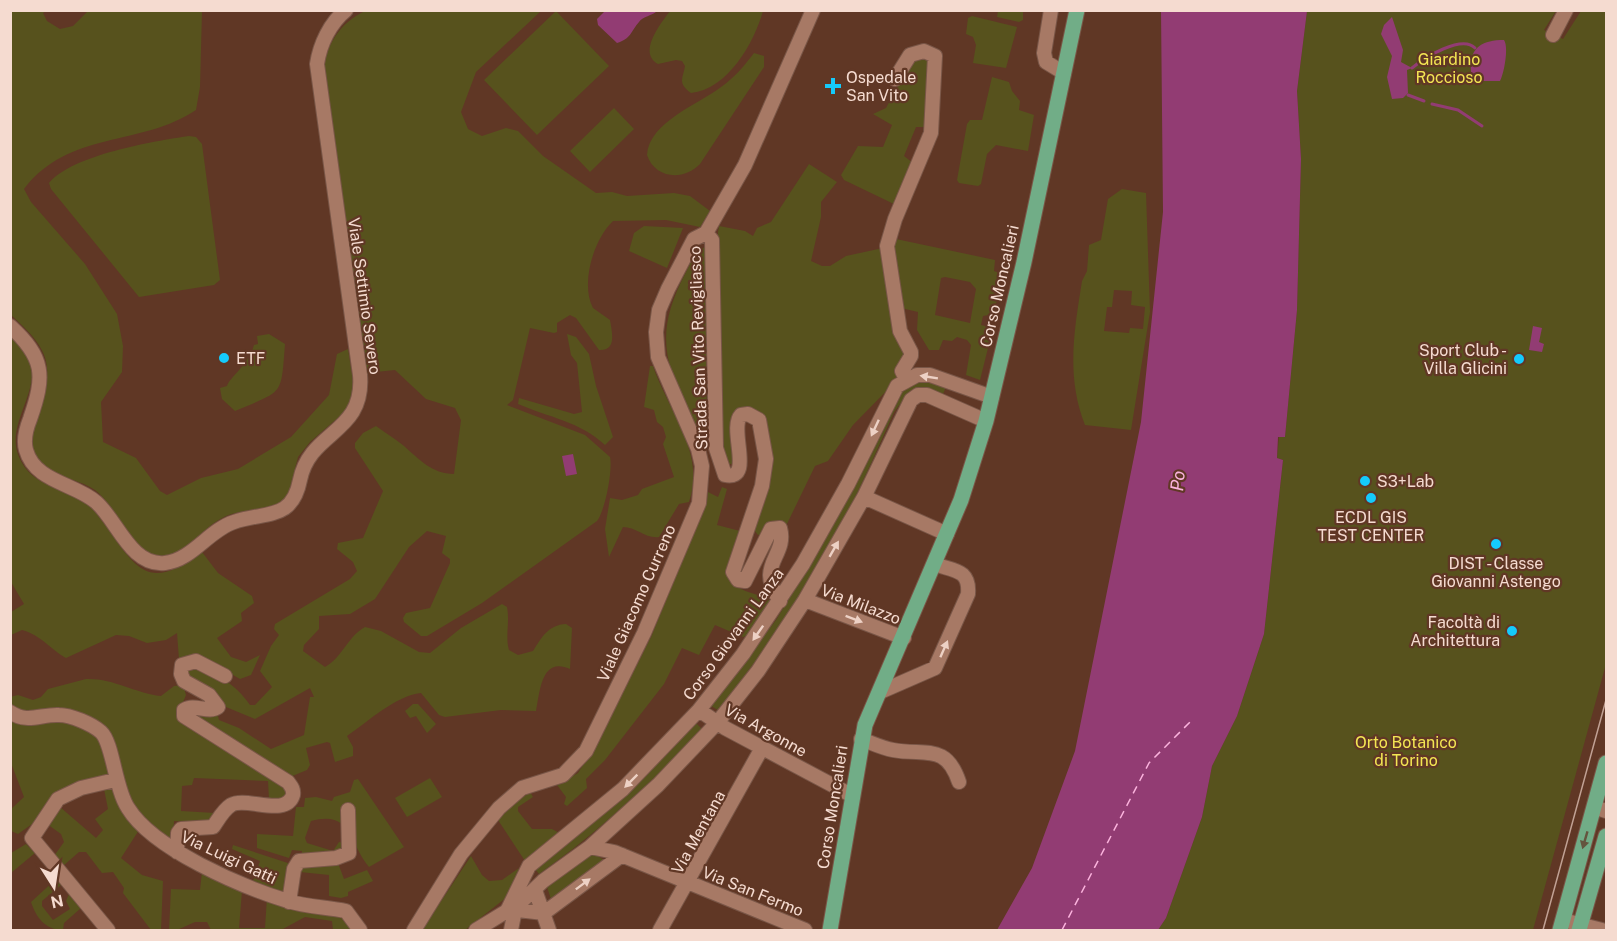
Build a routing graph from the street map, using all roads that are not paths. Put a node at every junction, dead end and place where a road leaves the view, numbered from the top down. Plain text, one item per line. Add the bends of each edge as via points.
1 (346, 10) edge
2 (813, 10) edge
3 (1051, 10) edge
4 (1077, 10) edge
5 (1566, 10) edge
6 (1553, 35) dead end
7 (1064, 73) junction
8 (895, 79) dead end
9 (706, 232) junction
10 (10, 326) edge
11 (906, 379) junction
12 (953, 383) junction
13 (992, 397) junction
14 (944, 402) junction
15 (986, 421) junction
16 (864, 497) junction
17 (947, 534) junction
18 (934, 564) junction
19 (805, 600) junction
20 (780, 601) junction
21 (904, 639) junction
22 (225, 676) dead end
23 (880, 692) junction
24 (699, 710) junction
25 (10, 712) edge
26 (717, 723) junction
27 (861, 739) junction
28 (762, 748) junction
29 (1606, 763) edge
30 (115, 780) junction
31 (959, 782) dead end
32 (851, 795) junction
33 (1600, 809) edge
34 (348, 810) dead end
35 (613, 826) junction
36 (1606, 836) edge
37 (590, 847) junction
38 (177, 852) junction
39 (622, 855) junction
40 (689, 882) junction
41 (535, 890) junction
42 (289, 902) junction
43 (513, 908) junction
44 (544, 913) junction
45 (1561, 925) edge
46 (1580, 928) edge
47 (108, 930) edge
48 (360, 930) edge
49 (414, 930) edge
50 (476, 930) edge
51 (511, 930) edge
52 (549, 930) edge
53 (660, 930) edge
54 (805, 930) edge
55 (830, 930) edge
56 (1602, 930) edge

1 - 10 street, Viale Settimio Severo via 330,29 317,64 360,397 349,419 317,446 304,464 292,502 275,513 229,524 174,560 161,563 141,556 94,500 42,473 30,460 25,436 40,391 40,369 30,346
2 - 9 street, Strada San Vito Revigliasco via 750,154
3 - 7 street via 1044,54 1046,62
4 - 7 main road, Corso Moncalieri
5 - 6 street
7 - 13 main road, Corso Moncalieri
8 - 11 street via 914,52 928,51 935,56 931,133 887,246 900,332 911,352 902,371
9 - 20 street, Strada San Vito Revigliasco via 712,240 714,421 718,454 725,475 734,475 741,464 736,426 741,415 748,414 759,420 766,459 759,501 733,572 738,580 745,581 771,528 780,528 781,538 769,579
9 - 49 street, Viale Giacomo Curreno via 694,239 668,289 659,310 656,332 658,357 698,449 702,466 699,502 644,633 586,751 563,775 522,788 499,808 461,854
12 -> 11 street via 930,375
11 -> 20 street, Corso Giovanni Lanza via 891,394 848,484
12 - 13 street
12 - 14 street
13 - 15 main road, Corso Moncalieri
14 - 15 street
14 - 16 street via 927,395 911,400
15 - 17 main road, Corso Moncalieri
16 - 17 street
19 -> 16 street
17 - 18 main road, Corso Moncalieri
18 - 21 main road, Corso Moncalieri
23 -> 18 street via 935,668 968,594 966,575
19 -> 21 street, Via Milazzo
19 - 26 street via 758,671
20 -> 24 street, Corso Giovanni Lanza
21 - 23 main road, Corso Moncalieri
22 - 38 street via 196,661 182,665 184,681 209,695 218,707 188,707 185,717 288,782 293,794 281,805 235,803 213,827 181,829
23 - 27 main road, Corso Moncalieri
24 - 26 street, Via Argonne
24 -> 43 street, Corso Giovanni Lanza via 623,789 529,866
25 - 30 street, Via Luigi Gatti via 31,719 66,716 99,730 108,742
26 - 28 street, Via Argonne
26 - 35 street
27 - 31 street via 895,751 939,754 955,768
27 - 32 main road, Corso Moncalieri
28 - 32 street, Via Argonne
28 - 40 street, Via Mentana
29 - 33 main road
30 - 38 street, Via Luigi Gatti via 130,811 155,837
30 - 47 street via 81,788 58,799 32,838
32 - 55 main road, Corso Moncalieri
33 -> 45 main road
34 - 42 street, Via Luigi Gatti via 350,853 297,863
35 - 37 street
35 - 39 street
36 - 46 main road
37 - 39 street, Via San Fermo
37 - 41 street
38 - 42 street, Via Luigi Gatti
39 - 40 street, Via San Fermo
44 -> 39 street
40 - 53 street, Via Mentana
40 - 54 street, Via San Fermo
41 - 43 street
41 - 44 street
42 - 48 street, Via Luigi Gatti via 346,912
43 - 44 street
43 - 50 street
43 - 51 street, Corso Giovanni Lanza
44 - 52 street
45 - 46 street
46 - 56 street

